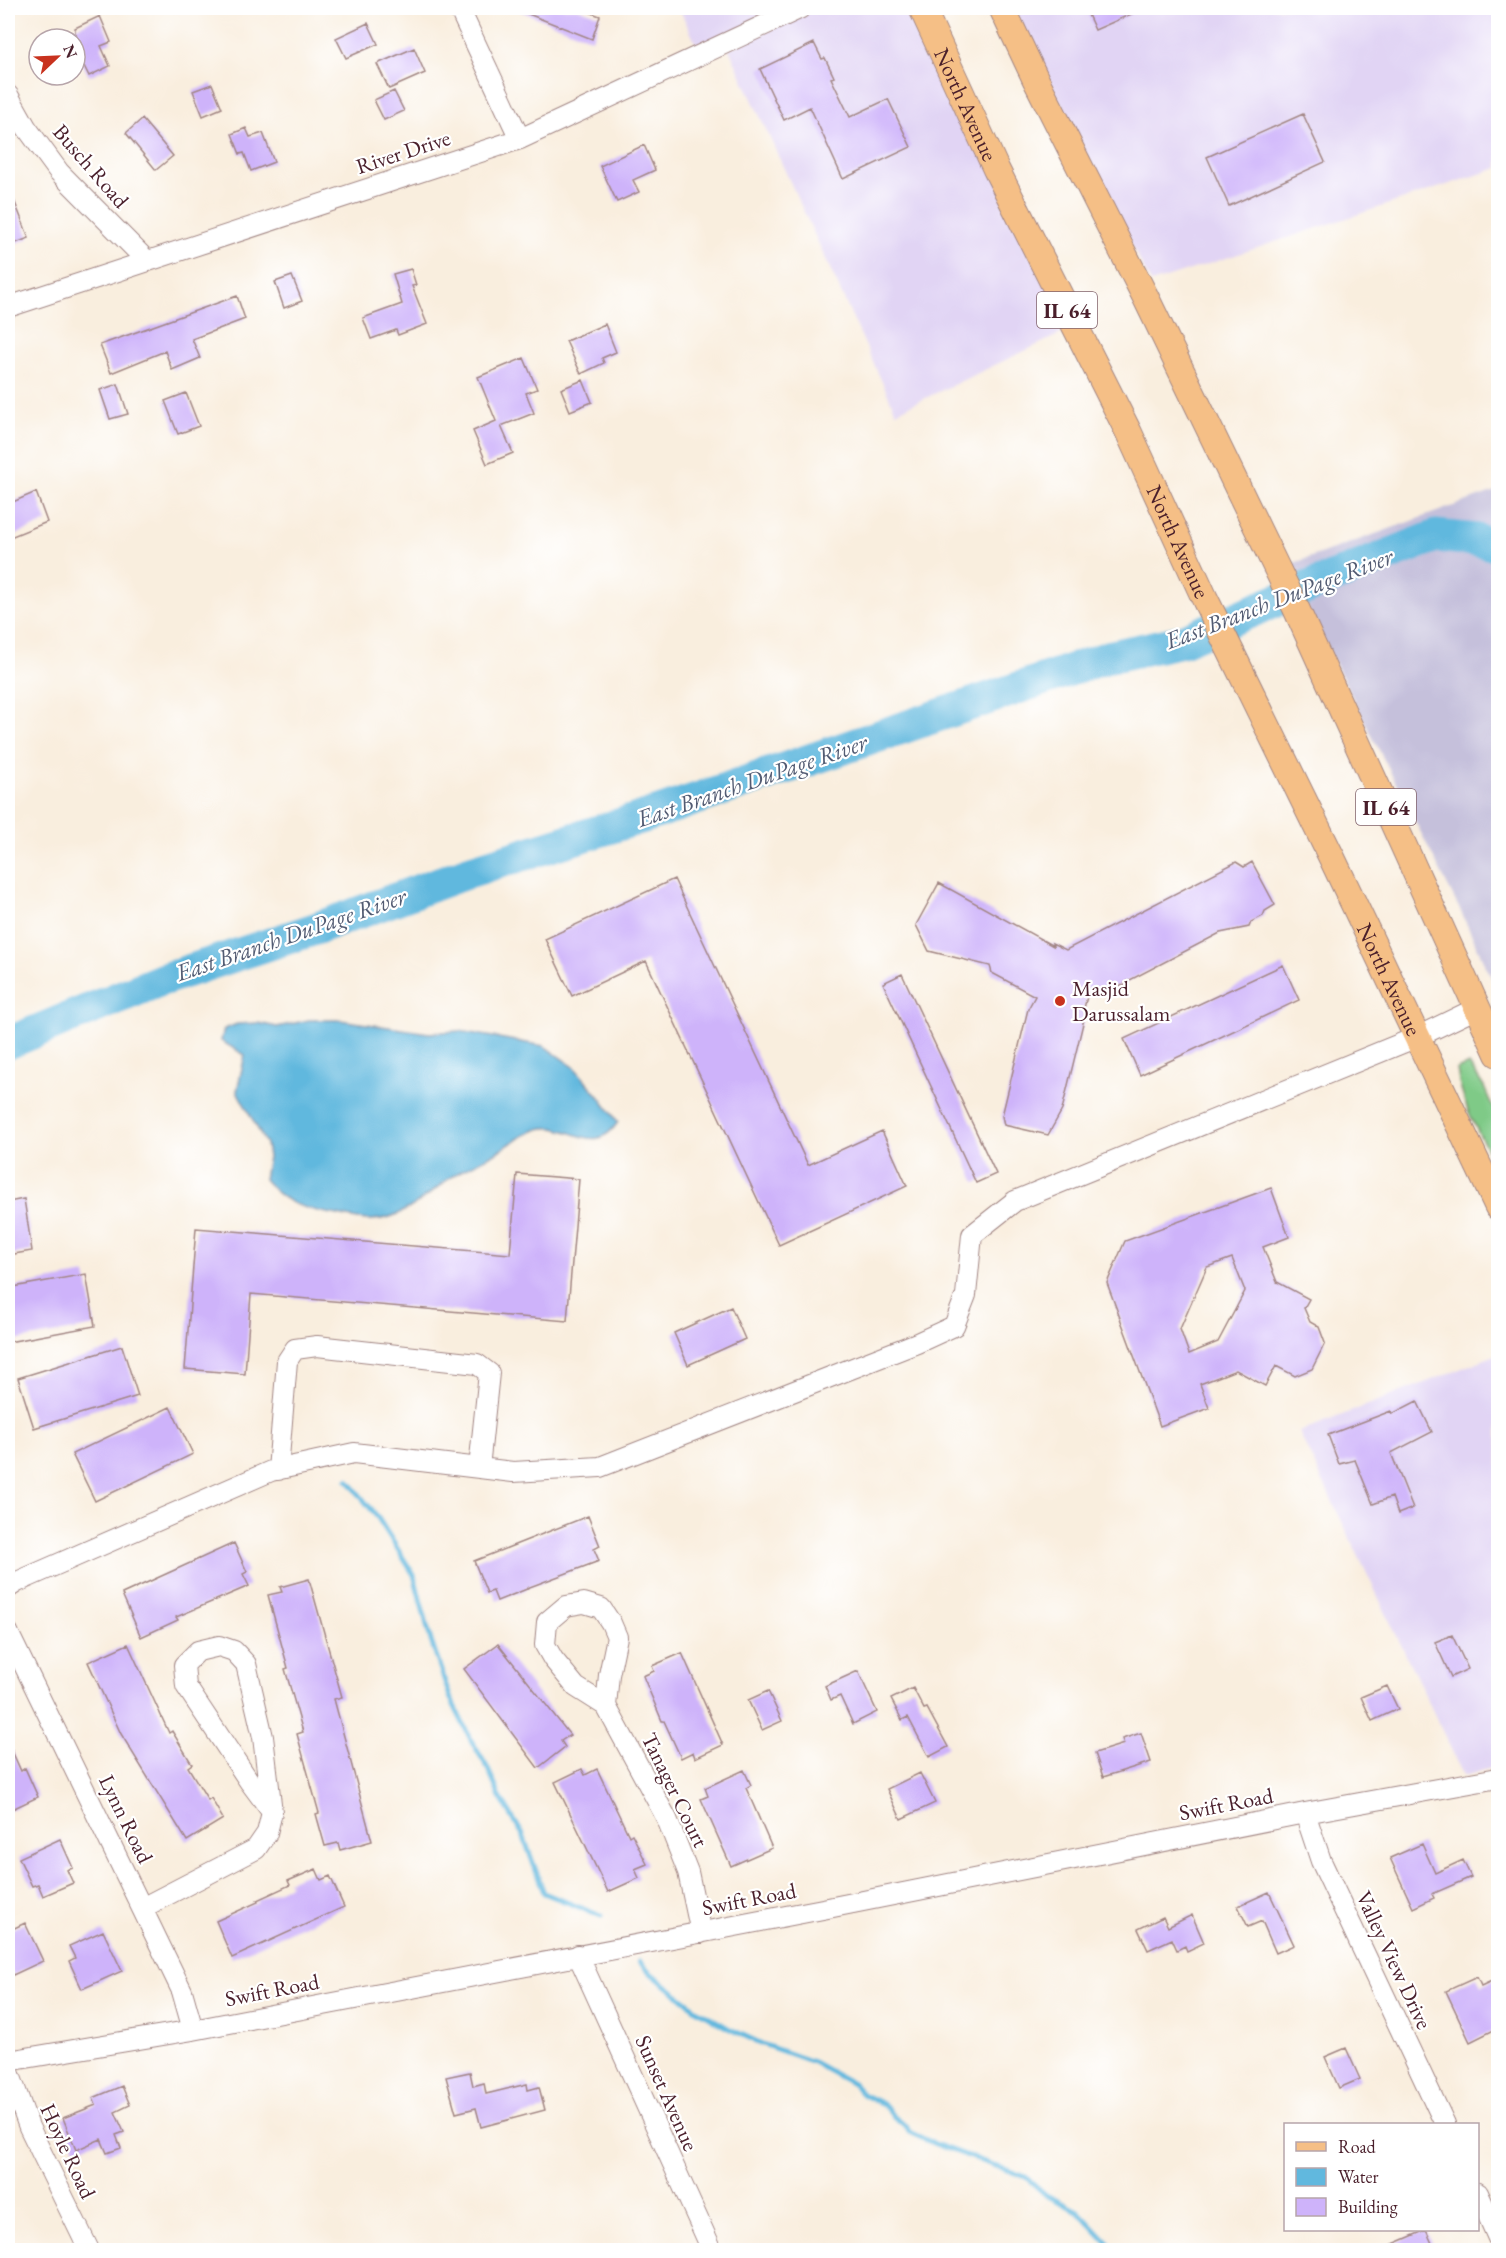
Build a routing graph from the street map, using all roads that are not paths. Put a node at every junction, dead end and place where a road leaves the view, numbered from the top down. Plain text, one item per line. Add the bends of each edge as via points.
1 (459, 8) edge
2 (801, 8) edge
3 (922, 8) edge
4 (1002, 8) edge
5 (8, 95) edge
6 (520, 139) junction
7 (147, 261) junction
8 (8, 308) edge
9 (1477, 1008) junction
10 (1417, 1037) junction
11 (1498, 1054) edge
12 (1498, 1208) edge
13 (479, 1468) junction
14 (278, 1470) junction
15 (8, 1588) edge
16 (8, 1632) edge
17 (606, 1706) junction
18 (1498, 1778) edge
19 (272, 1812) junction
20 (1305, 1813) junction
21 (142, 1908) junction
22 (701, 1933) junction
23 (578, 1955) junction
24 (193, 2030) junction
25 (8, 2061) edge
26 (8, 2069) edge
27 (1445, 2123) edge
28 (1479, 2195) edge
29 (1498, 2238) edge
30 (89, 2250) edge
31 (712, 2250) edge

1 - 6 street
2 - 6 street, River Drive
3 - 10 main road, North Avenue / IL 64 via 996,169 1129,433
4 - 9 main road, IL 64 via 1295,606
5 - 7 street, Busch Road via 59,172
6 - 7 street, River Drive
7 - 8 street, River Drive
9 - 10 street
9 - 11 main road, IL 64
10 - 12 main road, North Avenue / IL 64
10 - 13 street via 1015,1201 972,1235 966,1294 954,1326 600,1467 513,1472
13 - 14 street via 354,1453
13 - 14 street via 489,1373 477,1364 317,1346 295,1349 287,1361
14 - 15 street
16 - 21 street, Lynn Road
17 - 17 street, Tanager Court via 576,1687 545,1645 548,1622 567,1606 584,1603 601,1608 617,1637
17 - 22 street, Tanager Court via 667,1819 688,1872
18 - 20 street, Swift Road
19 - 19 street via 263,1737 246,1664 234,1651 219,1646 198,1651 184,1665 186,1686
19 - 21 street via 267,1833 256,1849
20 - 22 street, Swift Road
20 - 27 street, Valley View Drive via 1321,1861
21 - 24 street, Lynn Road via 186,2000
22 - 23 street, Swift Road
23 - 24 street, Swift Road
23 - 31 street, Sunset Avenue
24 - 25 street, Swift Road
26 - 30 street, Hoyle Road via 29,2127
28 - 29 street

